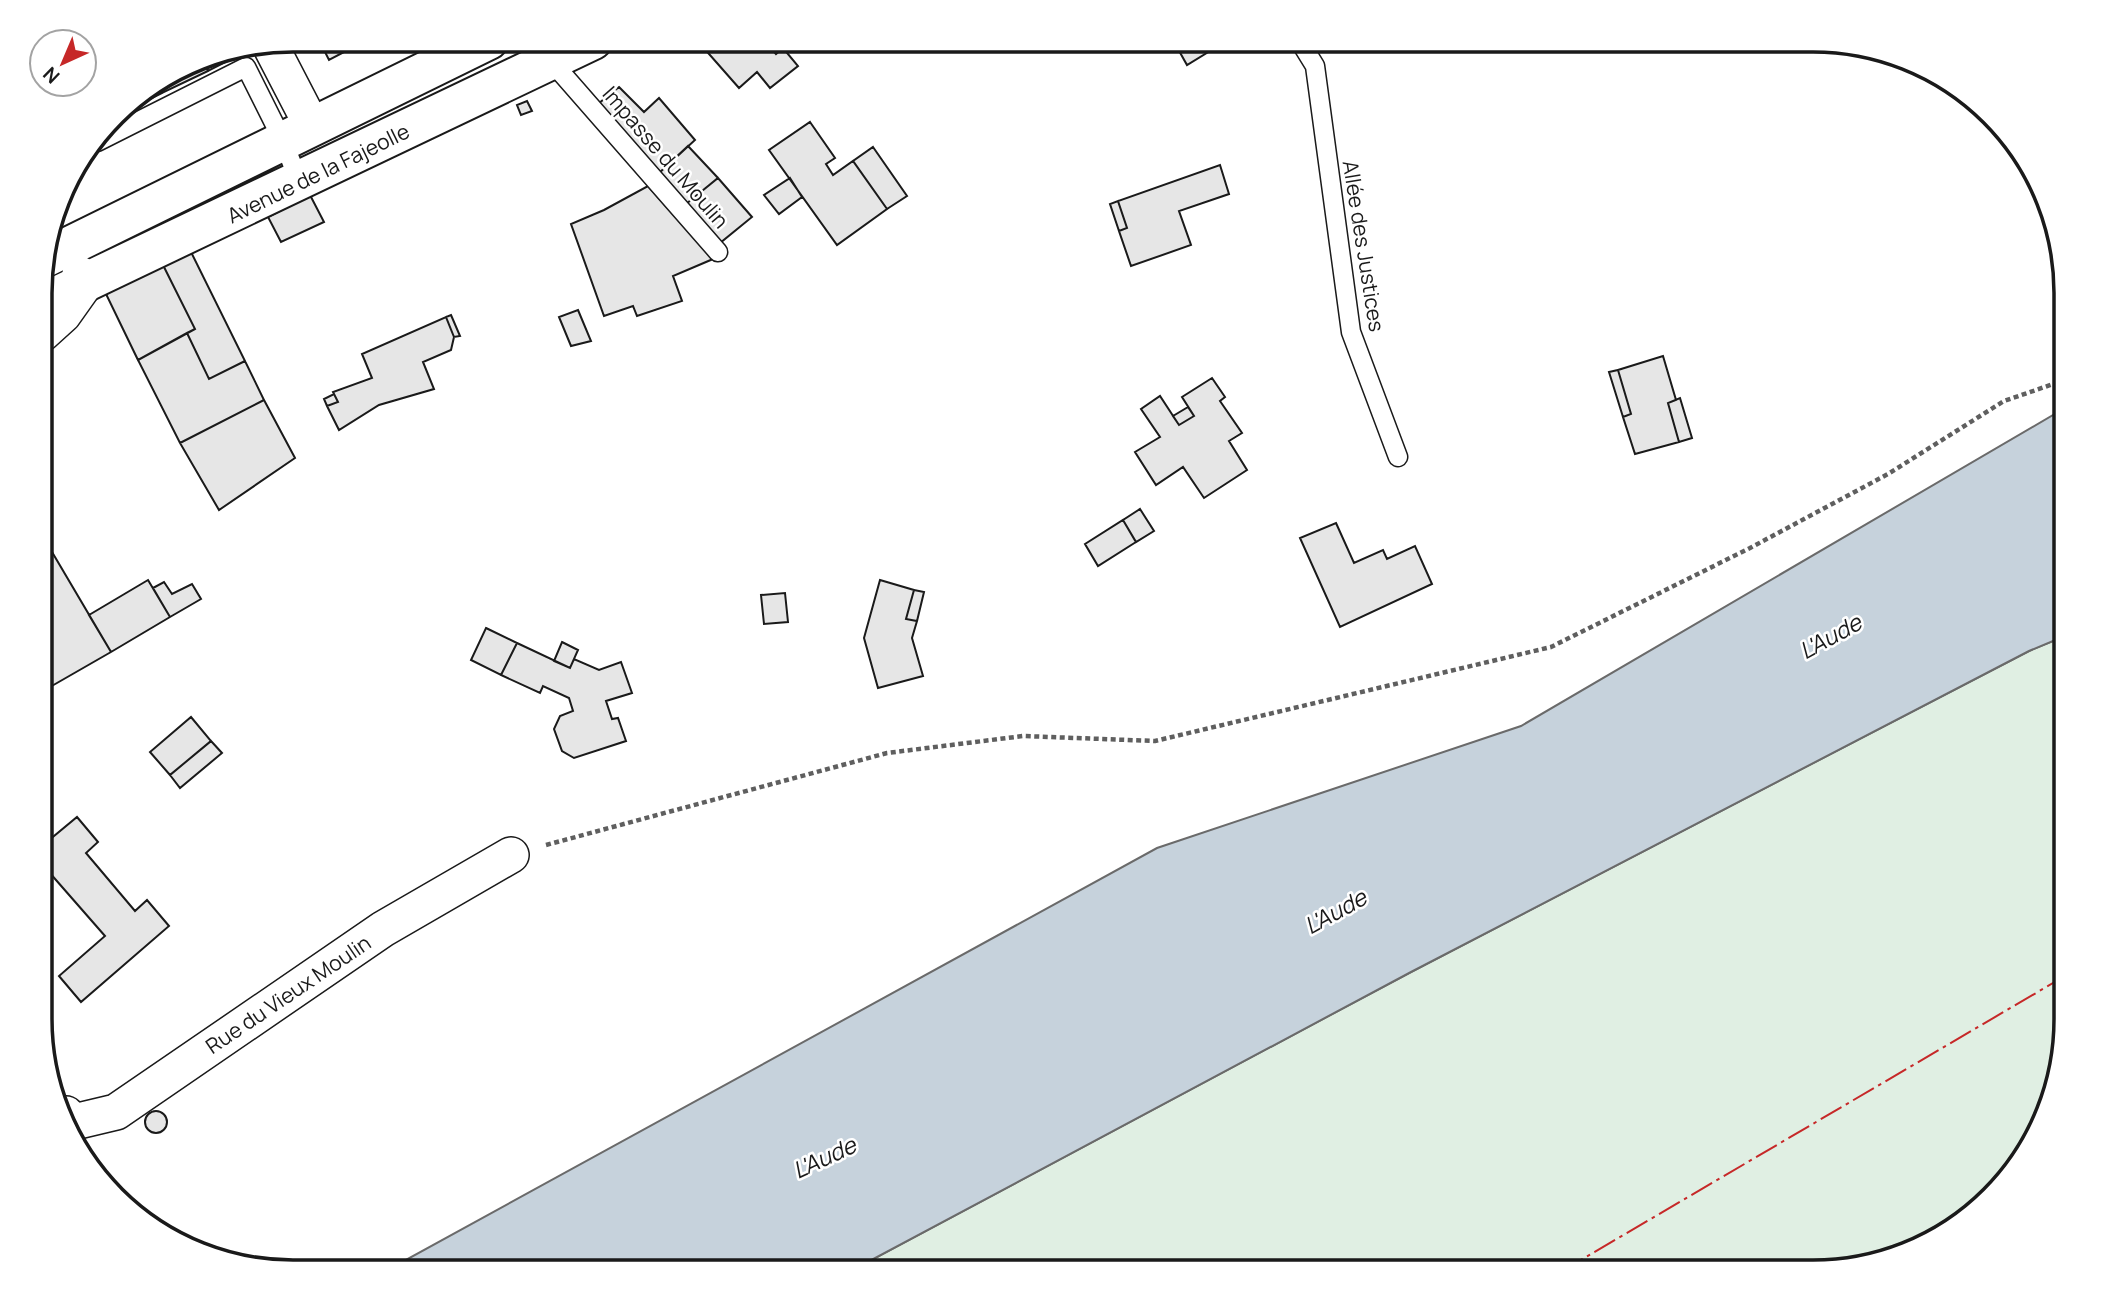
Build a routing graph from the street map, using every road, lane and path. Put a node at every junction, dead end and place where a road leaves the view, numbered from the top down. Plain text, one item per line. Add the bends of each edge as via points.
1 (464, 52) edge
2 (569, 52) edge
3 (1306, 52) edge
4 (273, 54) edge
5 (551, 61) junction
6 (297, 133) junction
7 (113, 134) edge
8 (299, 181) junction
9 (57, 252) edge
10 (718, 252) dead end
11 (56, 254) edge
12 (85, 284) junction
13 (52, 299) edge
14 (52, 325) edge
15 (2053, 384) edge
16 (1398, 457) dead end
17 (511, 855) joint
18 (76, 1122) edge

1 - 6 street
2 - 5 street, Avenue de la Fajeolle
3 - 16 lane, Allée des Justices via 1315,66 1351,332
4 - 6 street
5 - 8 street, Avenue de la Fajeolle
5 - 10 lane, Impasse du Moulin
6 - 7 lane via 246,67
6 - 8 lane
6 - 9 street
8 - 12 street, Avenue de la Fajeolle
11 - 12 street
12 - 13 street, Avenue de la Fajeolle
12 - 14 street
15 - 17 path via 2004,401 1854,493 1551,647 1155,741 1023,736 887,753
17 - 18 street, Rue du Vieux Moulin via 383,929 116,1112

